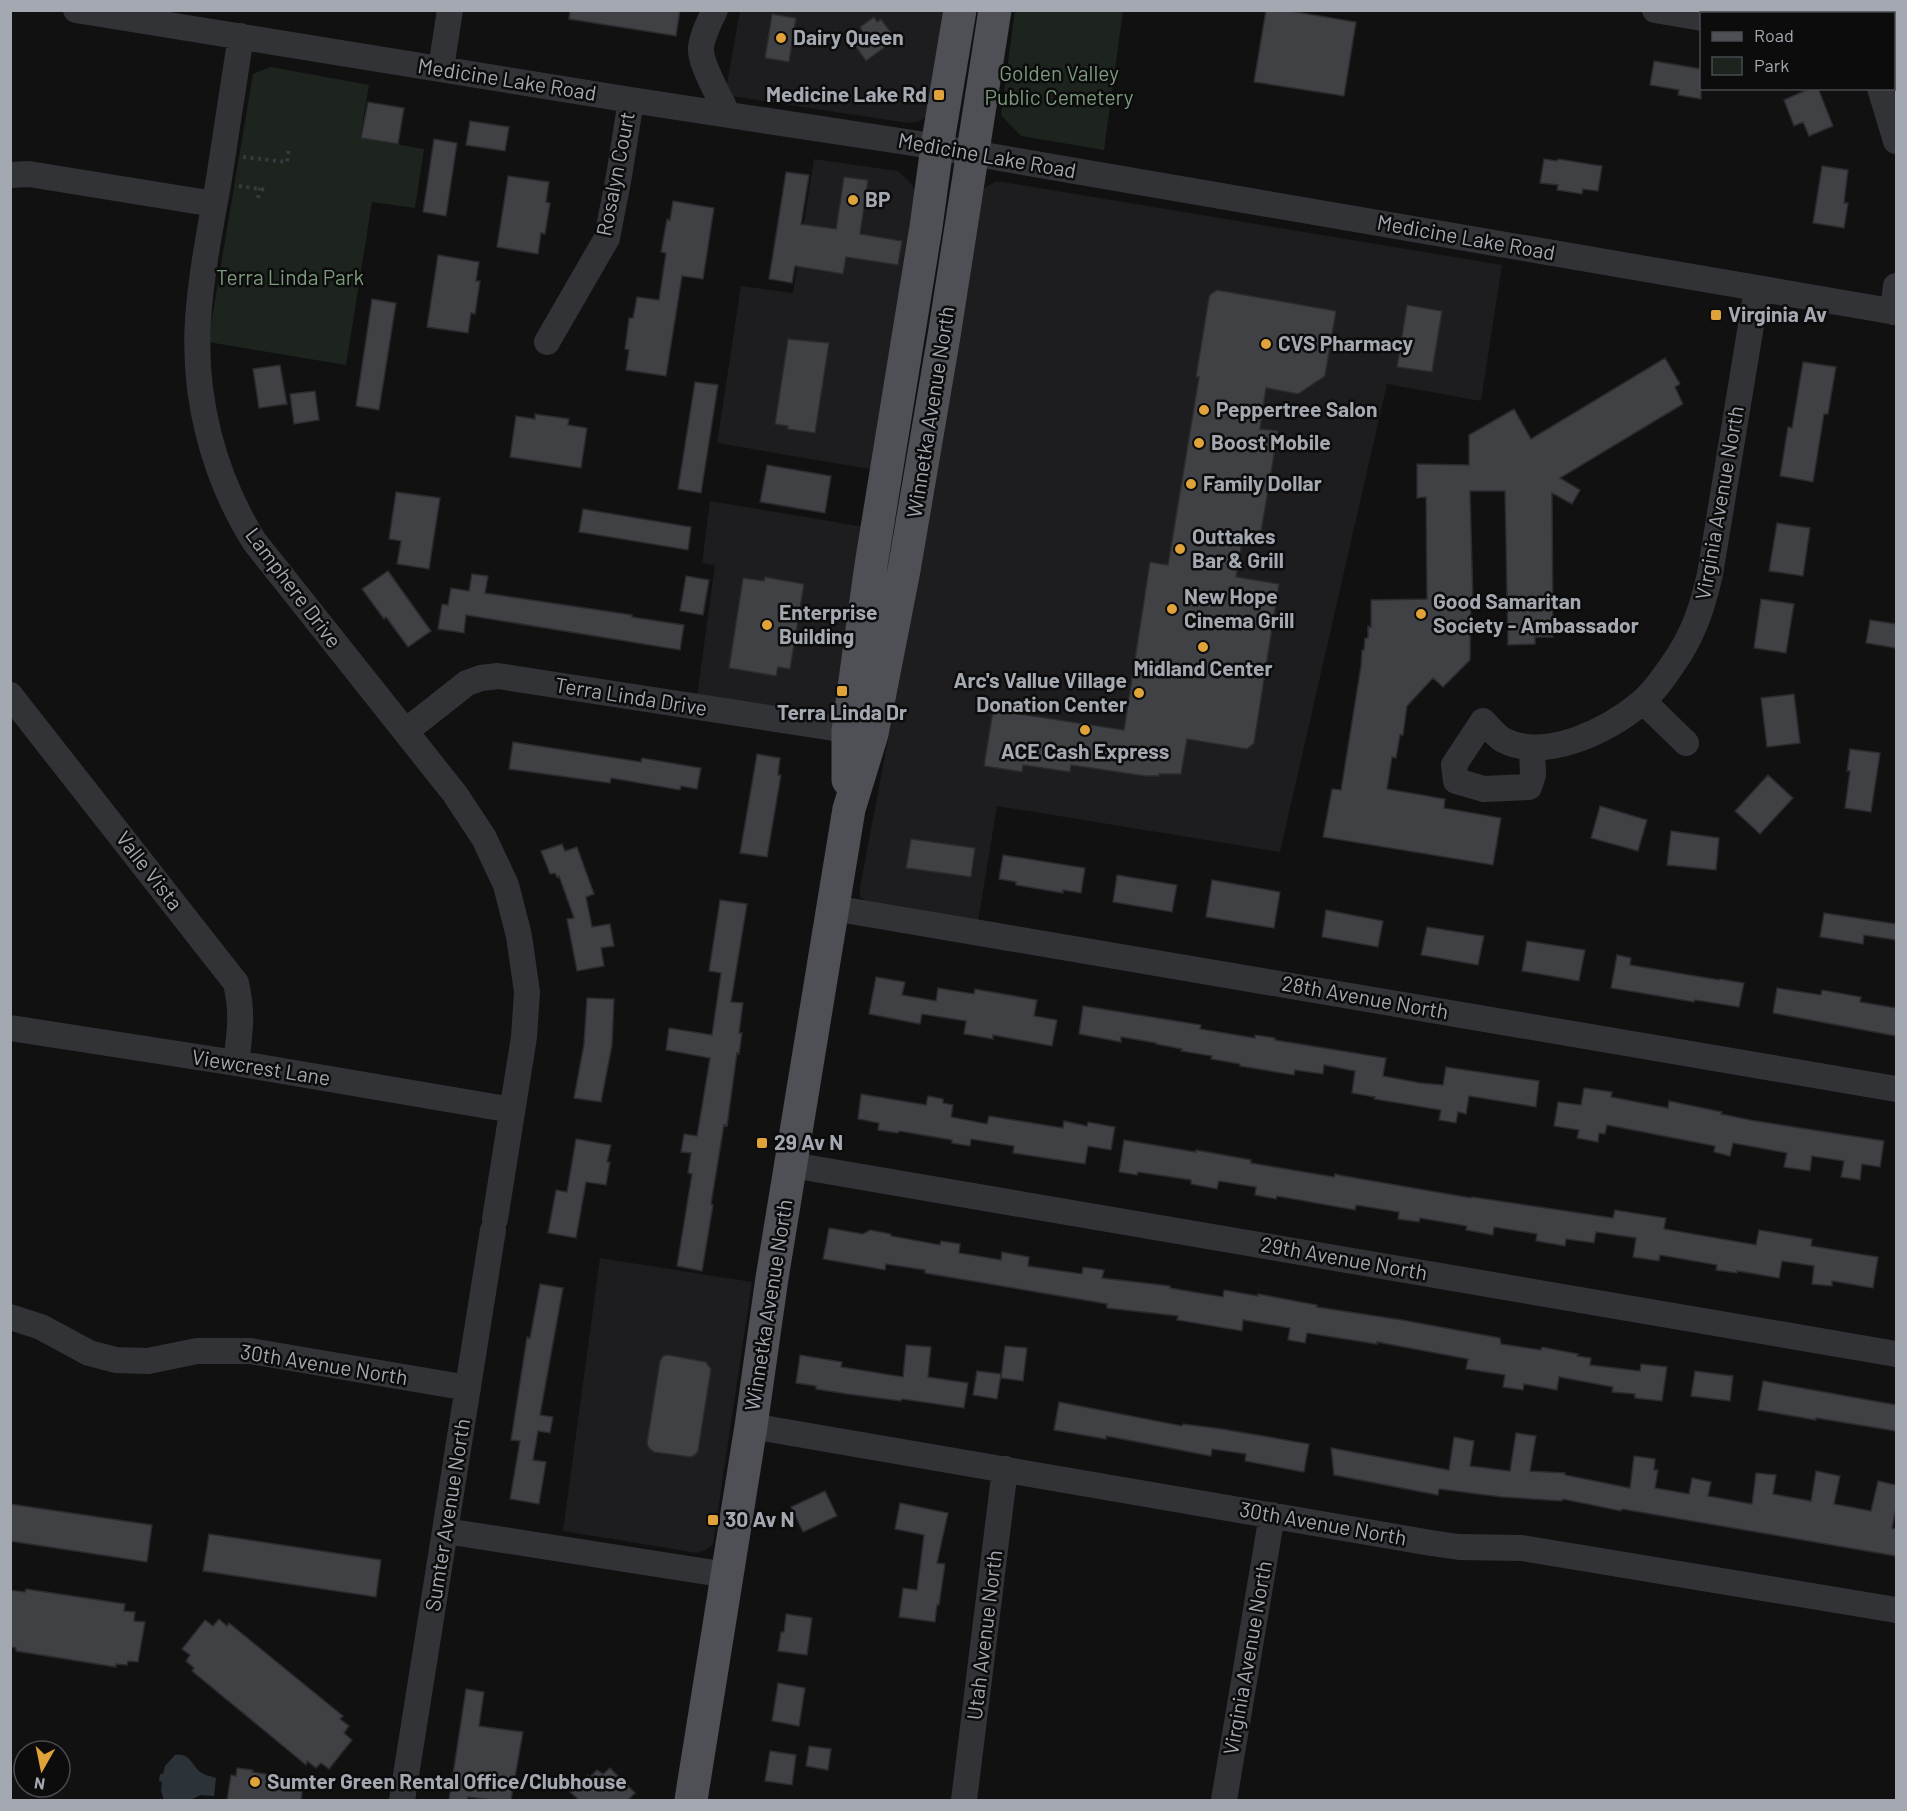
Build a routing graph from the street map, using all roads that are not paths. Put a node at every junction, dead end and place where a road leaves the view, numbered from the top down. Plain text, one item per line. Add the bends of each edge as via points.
1 (76, 10) edge
2 (450, 10) edge
3 (715, 10) edge
4 (960, 10) edge
5 (995, 10) edge
6 (1655, 10) edge
7 (1700, 18) edge
8 (241, 36) junction
9 (441, 69) junction
10 (1881, 90) edge
11 (631, 100) junction
12 (727, 113) junction
13 (1896, 141) edge
14 (937, 147) junction
15 (973, 153) junction
16 (10, 175) edge
17 (216, 194) junction
18 (1896, 286) edge
19 (1757, 289) junction
20 (1895, 312) edge
21 (547, 342) dead end
22 (10, 695) edge
23 (1643, 701) junction
24 (406, 731) junction
25 (860, 733) junction
26 (1686, 743) dead end
27 (1532, 749) junction
28 (833, 908) junction
29 (10, 1028) edge
30 (236, 1063) junction
31 (1896, 1089) edge
32 (512, 1110) junction
33 (792, 1165) junction
34 (10, 1317) edge
35 (1896, 1354) edge
36 (468, 1388) junction
37 (751, 1426) junction
38 (1005, 1469) junction
39 (1272, 1515) junction
40 (446, 1531) junction
41 (727, 1575) junction
42 (1896, 1610) edge
43 (402, 1800) edge
44 (691, 1800) edge
45 (964, 1800) edge
46 (1224, 1800) edge

1 - 8 street, Medicine Lake Road
2 - 9 street
3 - 12 street via 703,38 702,60
4 - 14 main road, Winnetka Avenue North
5 - 15 main road, Winnetka Avenue North
6 - 7 street
8 - 9 street, Medicine Lake Road
8 - 17 street, Lamphere Drive
9 - 11 street, Medicine Lake Road
10 - 13 street
11 - 12 street, Medicine Lake Road
11 - 21 street, Rosalyn Court via 607,238
12 - 14 street, Medicine Lake Road
14 - 15 street, Medicine Lake Road
14 - 25 main road, Winnetka Avenue North via 871,565
15 - 19 street, Medicine Lake Road
15 - 25 main road, Winnetka Avenue North via 904,570
16 - 17 street
17 - 24 street, Lamphere Drive via 200,300 199,387 223,481 254,541
18 - 20 street
19 - 20 street, Medicine Lake Road
19 - 23 street, Virginia Avenue North via 1700,614 1680,654
22 - 30 street, Valle Vista via 236,983 241,1005
23 - 26 street
23 - 27 street, Virginia Avenue North via 1577,739
24 - 25 street, Terra Linda Drive via 467,683 498,676
24 - 32 street, Sumter Avenue North via 484,838 506,885 519,936 526,992 524,1037
25 - 28 main road, Winnetka Avenue North
27 - 27 street, Virginia Avenue North via 1502,740 1484,721 1454,765 1456,782 1484,789 1529,786 1533,775
28 - 31 street, 28th Avenue North
28 - 33 main road, Winnetka Avenue North
29 - 30 street, Viewcrest Lane
30 - 32 street, Viewcrest Lane
32 - 36 street, Sumter Avenue North
33 - 35 street, 29th Avenue North
33 - 37 main road, Winnetka Avenue North
34 - 36 street, 30th Avenue North via 89,1353 116,1360 148,1361 197,1351 250,1351
36 - 40 street, Sumter Avenue North
37 - 38 street, 30th Avenue North
37 - 41 main road, Winnetka Avenue North
38 - 39 street, 30th Avenue North
38 - 45 street, Utah Avenue North
39 - 42 street, 30th Avenue North via 1460,1547 1532,1549
39 - 46 street, Virginia Avenue North
40 - 41 street
40 - 43 street, Sumter Avenue North
41 - 44 main road, Winnetka Avenue North

